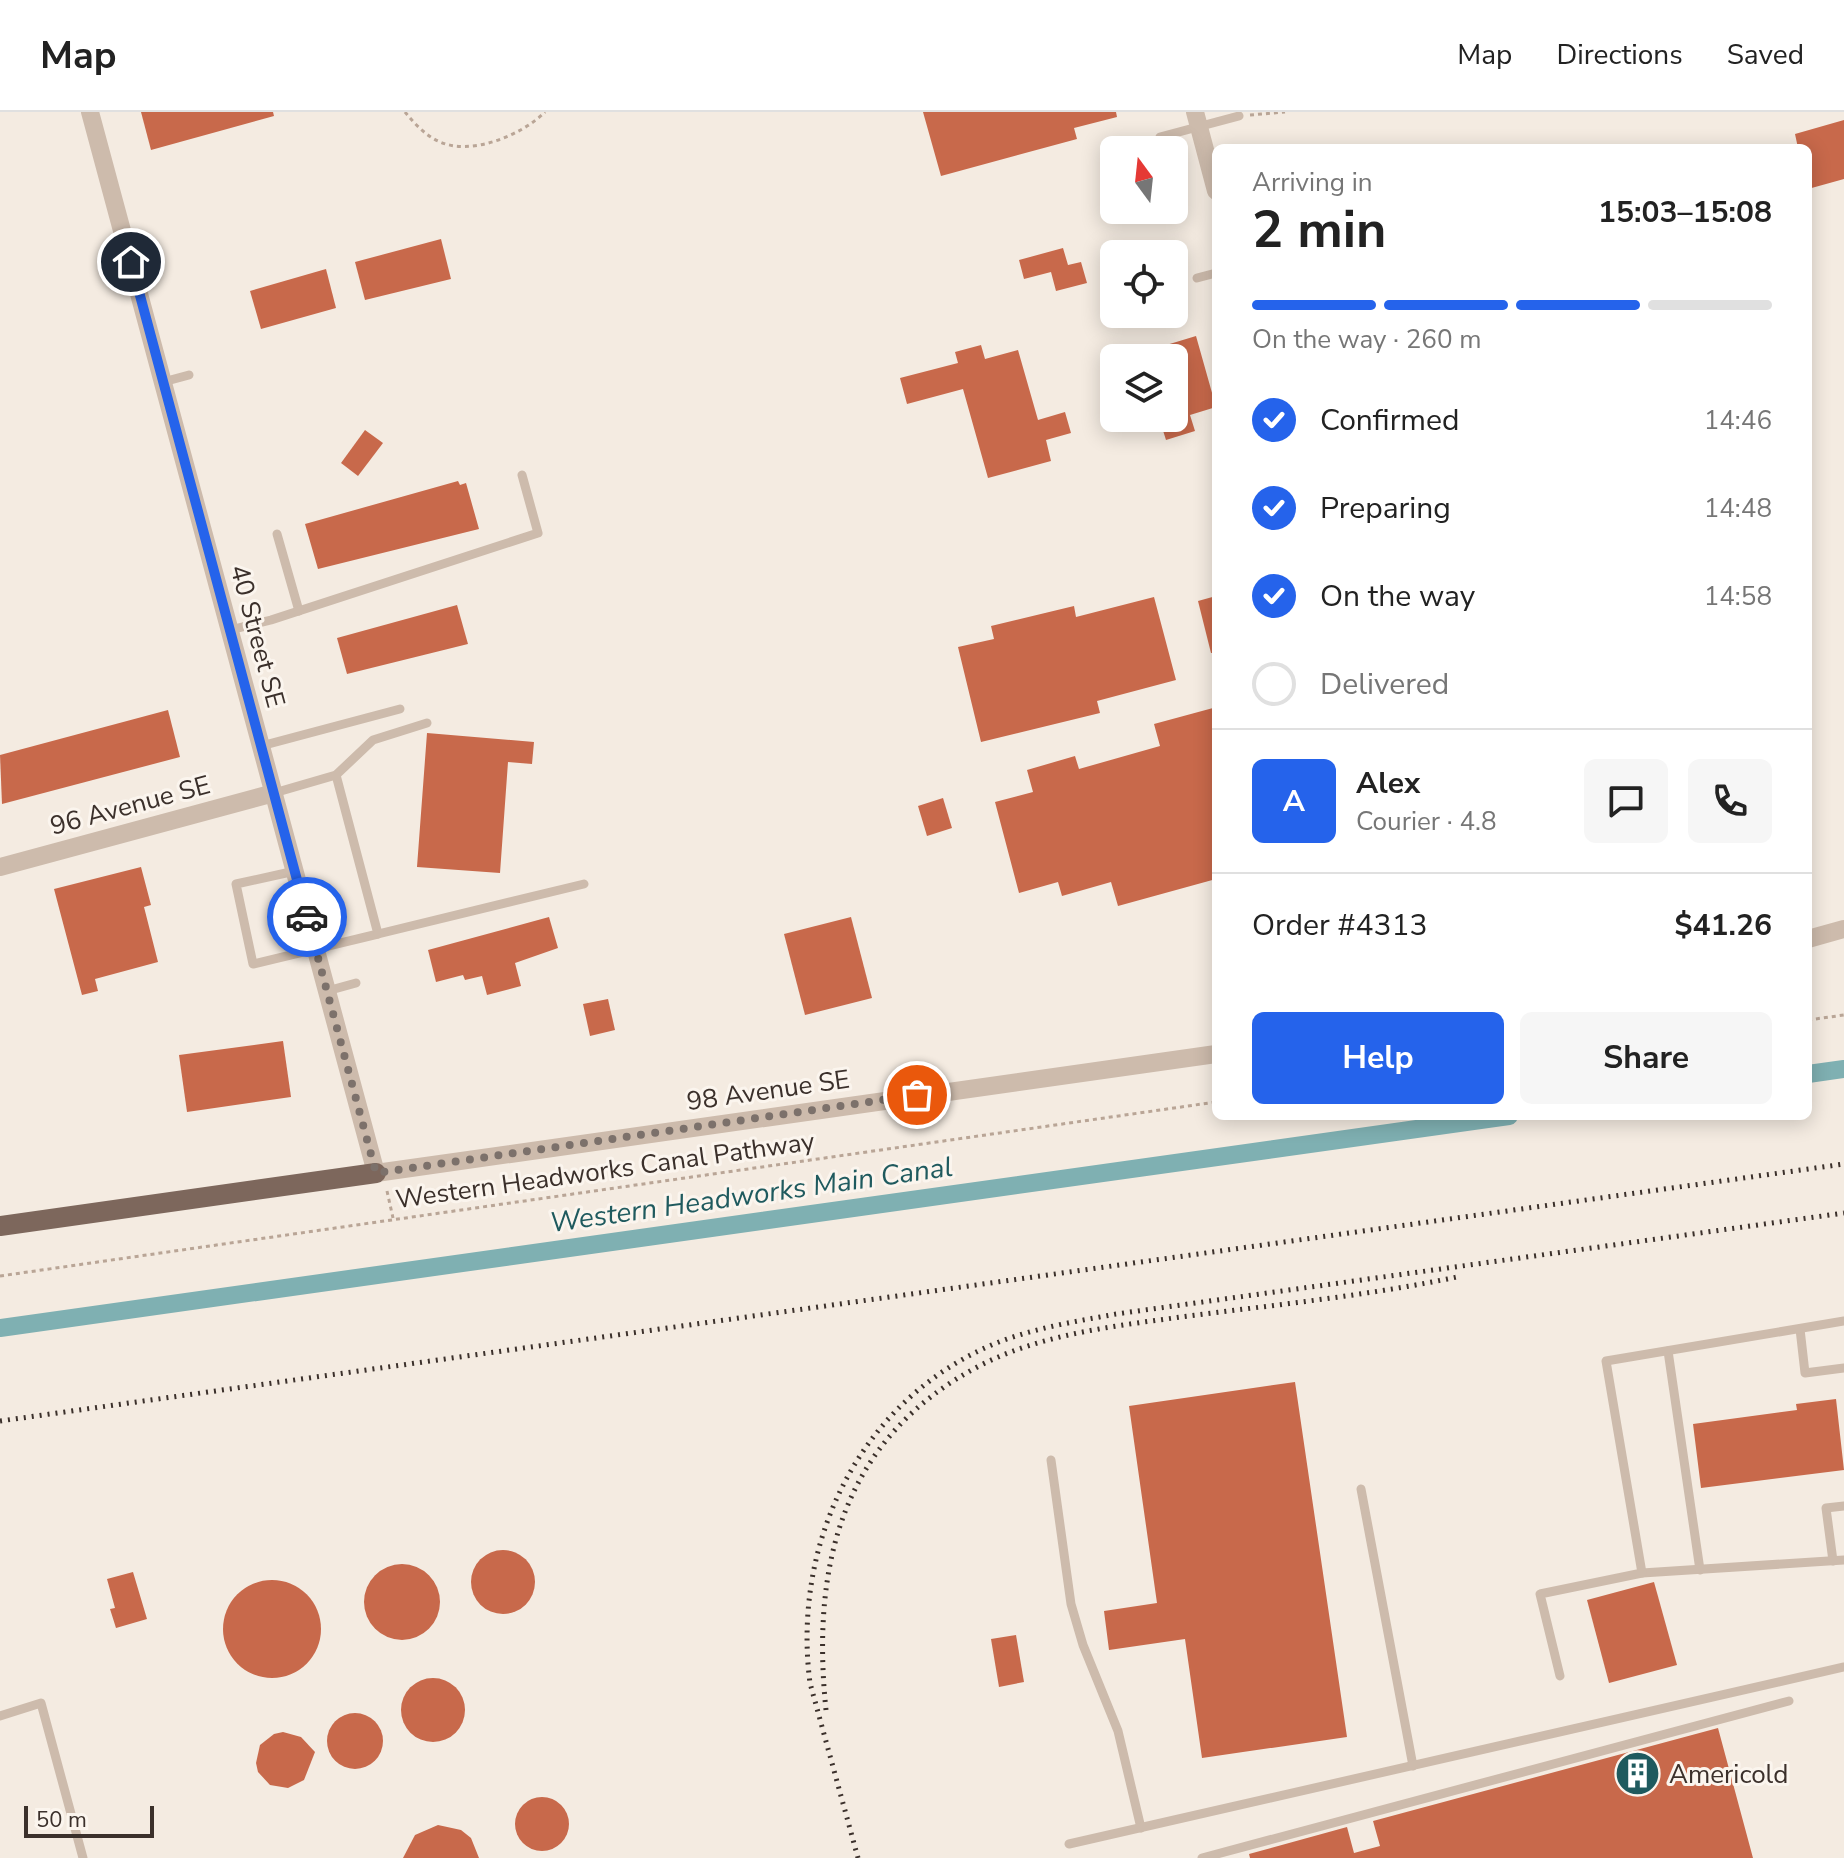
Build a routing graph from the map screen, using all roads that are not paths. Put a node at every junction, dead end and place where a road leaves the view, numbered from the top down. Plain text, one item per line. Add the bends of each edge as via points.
1 (90, 112) edge
2 (1239, 116) road end
3 (1197, 119) edge
4 (1162, 136) edge
5 (1212, 176) edge
6 (1212, 274) edge
7 (1197, 278) dead end
8 (189, 375) dead end
9 (163, 382) junction
10 (522, 475) dead end
11 (277, 534) dead end
12 (299, 611) junction
13 (230, 630) junction
14 (400, 709) dead end
15 (427, 723) dead end
16 (261, 746) junction
17 (336, 775) junction
18 (274, 793) junction
19 (0, 867) edge
20 (295, 871) junction
21 (584, 884) dead end
22 (1844, 929) edge
23 (378, 934) junction
24 (1812, 938) edge
25 (316, 951) junction
26 (356, 983) dead end
27 (327, 991) junction
28 (1212, 1055) edge
29 (376, 1173) junction
30 (0, 1226) edge
31 (1844, 1321) edge
32 (1800, 1329) junction
33 (1668, 1351) junction
34 (1844, 1368) edge
35 (1051, 1460) dead end
36 (1361, 1489) dead end
37 (1844, 1506) edge
38 (1844, 1560) edge
39 (1833, 1561) junction
40 (1700, 1570) junction
41 (1642, 1573) junction
42 (1844, 1667) edge
43 (1560, 1676) dead end
44 (1789, 1701) dead end
45 (0, 1716) edge
46 (1413, 1766) junction
47 (1141, 1828) junction
48 (1069, 1844) dead end
49 (83, 1858) edge
50 (1202, 1858) edge

1 - 9 street, 40 Street SE
2 - 3 lane
3 - 4 lane
3 - 5 street
6 - 7 lane
8 - 9 lane
9 - 13 street, 40 Street SE
10 - 12 lane via 538,533
11 - 12 lane
12 - 13 lane
13 - 16 street, 40 Street SE
14 - 16 lane
15 - 17 lane via 373,740
16 - 18 street, 40 Street SE
17 - 18 lane
17 - 23 lane
18 - 19 street, 96 Avenue SE
18 - 20 street, 40 Street SE
20 - 25 street, 40 Street SE
20 - 25 lane via 236,884 253,964
21 - 23 lane
22 - 24 street
23 - 25 lane
25 - 27 street, 40 Street SE
26 - 27 lane
27 - 29 street, 40 Street SE
28 - 29 street, 98 Avenue SE
29 - 30 main road
31 - 32 lane
32 - 33 lane
32 - 34 lane via 1805,1373
33 - 40 lane
33 - 41 lane via 1606,1361
35 - 47 lane via 1071,1604 1118,1731
36 - 46 lane
37 - 39 lane via 1826,1508
38 - 39 lane
39 - 40 lane
40 - 41 lane
41 - 43 lane via 1540,1594
42 - 46 lane
44 - 50 lane
45 - 49 lane via 41,1703
46 - 47 lane
47 - 48 lane

